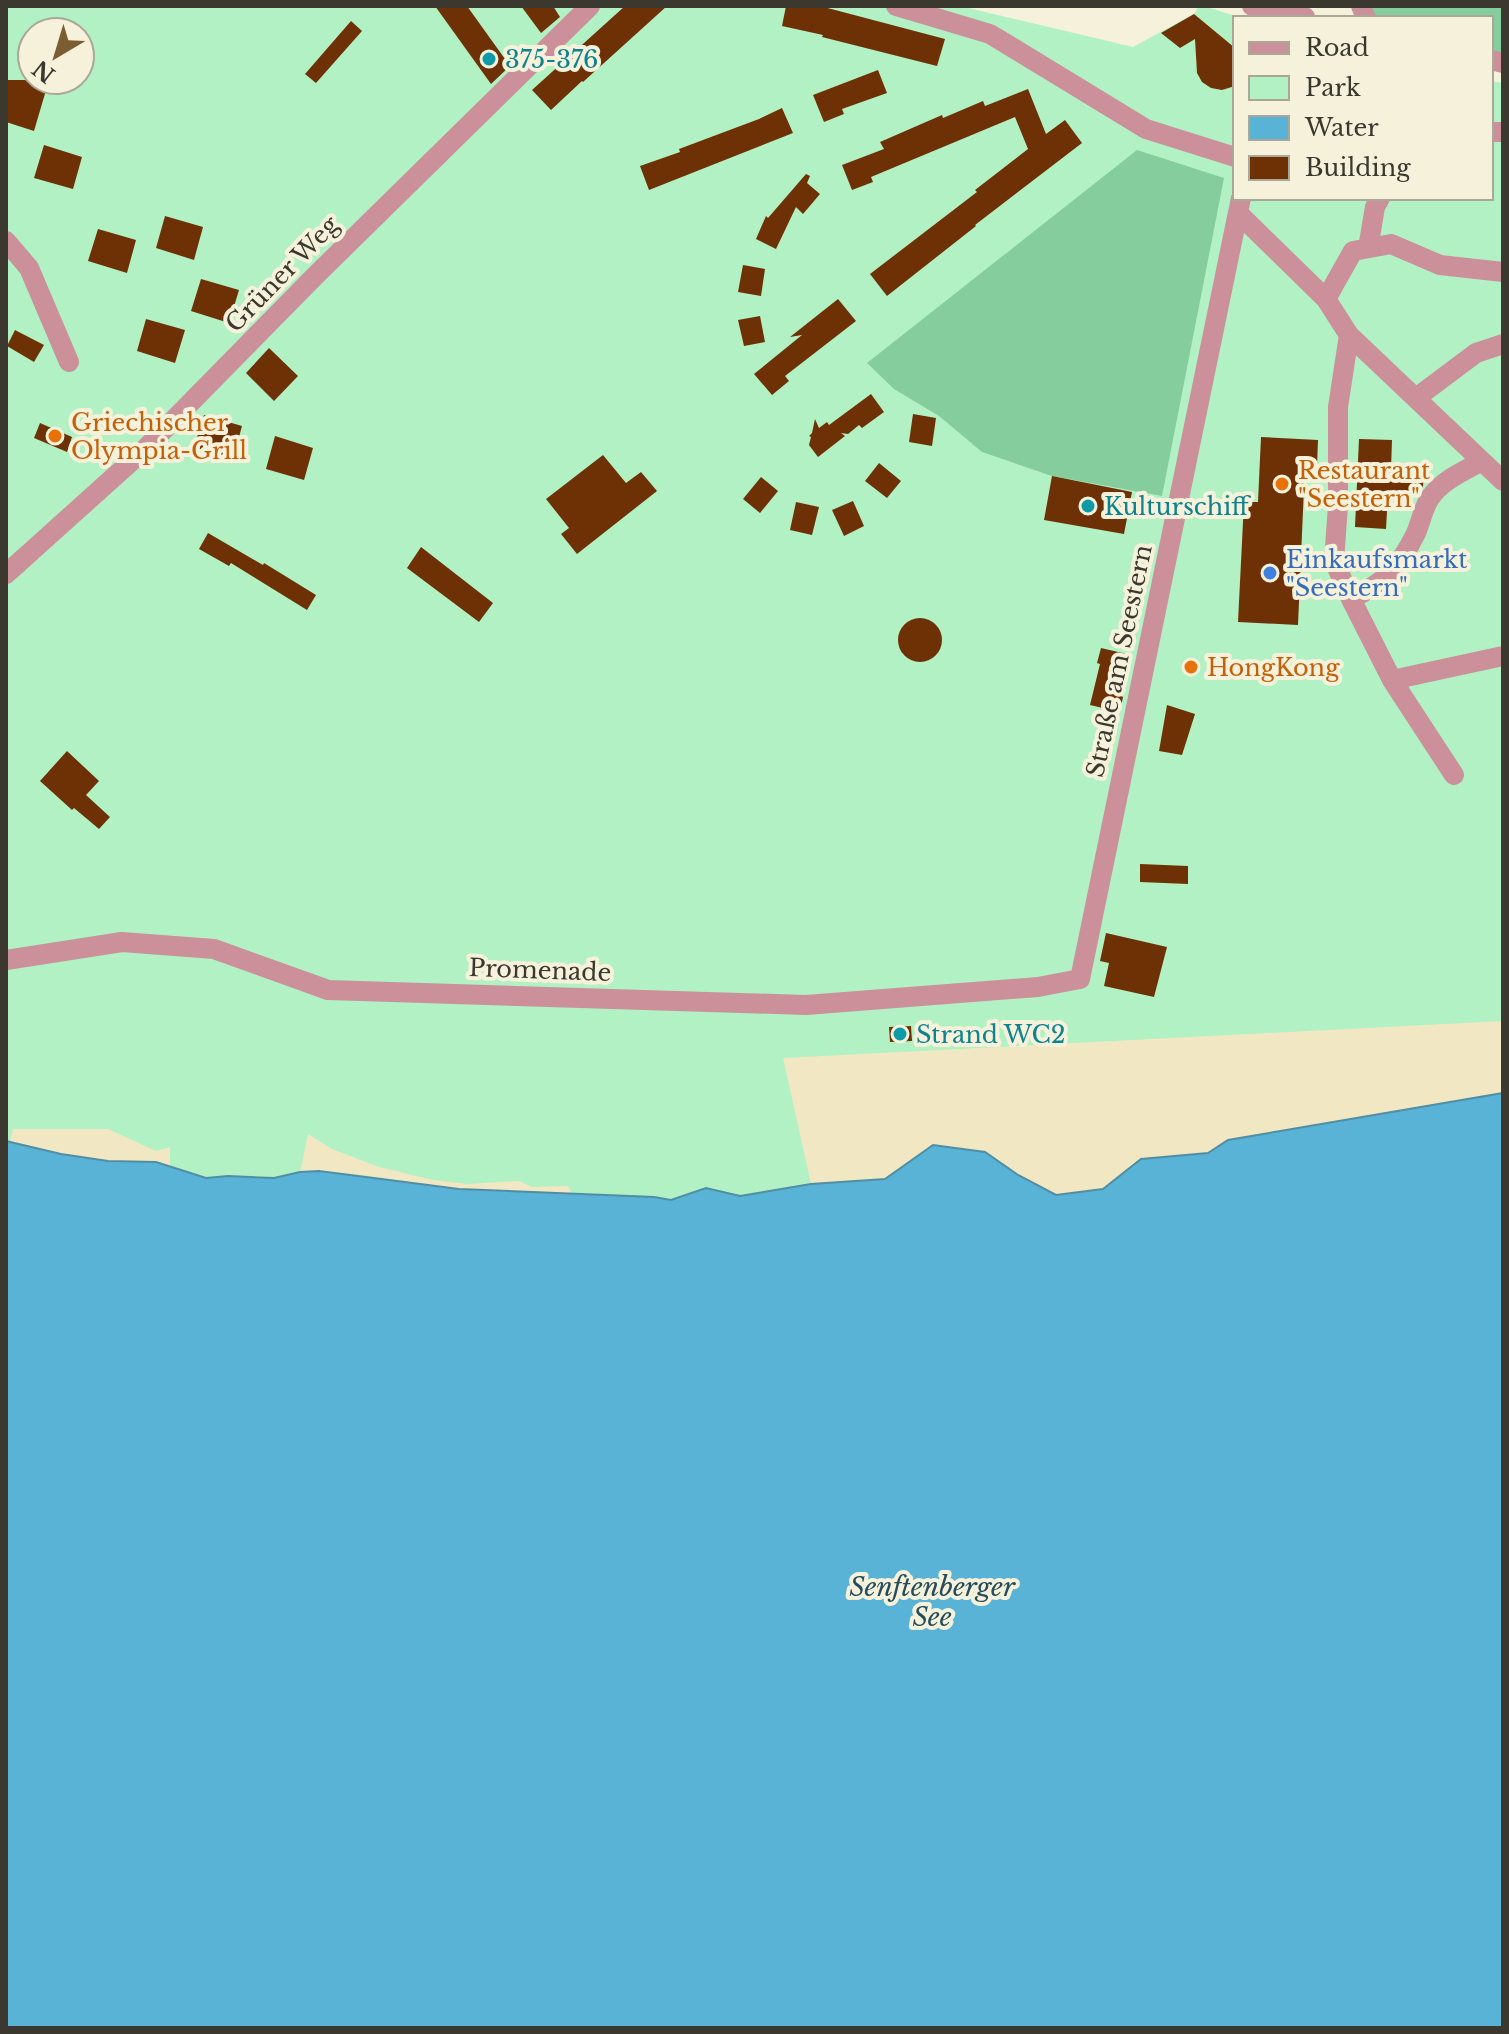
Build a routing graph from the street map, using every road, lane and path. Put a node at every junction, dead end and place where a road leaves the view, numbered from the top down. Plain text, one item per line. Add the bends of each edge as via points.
1 (590, 6) edge
2 (896, 6) edge
3 (1252, 6) edge
4 (1296, 16) edge
5 (1233, 156) edge
6 (1379, 200) edge
7 (1240, 206) edge
8 (6, 241) edge
9 (1368, 248) junction
10 (1503, 272) edge
11 (1326, 299) junction
12 (1349, 335) junction
13 (1503, 344) edge
14 (69, 362) dead end
15 (1416, 398) junction
16 (1482, 461) junction
17 (1503, 481) edge
18 (6, 574) edge
19 (1351, 599) junction
20 (1503, 656) edge
21 (1392, 680) junction
22 (1454, 775) dead end
23 (6, 960) edge
24 (1080, 979) joint

1 - 18 street, Grüner Weg via 144,450
2 - 5 street via 990,34 1146,129
3 - 4 street
6 - 9 street
7 - 11 street
7 - 24 street, Straße am Seestern
8 - 14 street via 29,268
9 - 10 street via 1391,244 1440,265
9 - 11 street via 1353,251
11 - 12 street
12 - 15 street
12 - 19 street via 1338,407 1334,561
13 - 15 street via 1476,353
15 - 16 street
16 - 17 street
16 - 19 street via 1445,482 1430,498 1400,563 1376,587
19 - 21 street
20 - 21 street
21 - 22 street
23 - 24 street, Promenade via 122,942 214,949 328,990 806,1005

